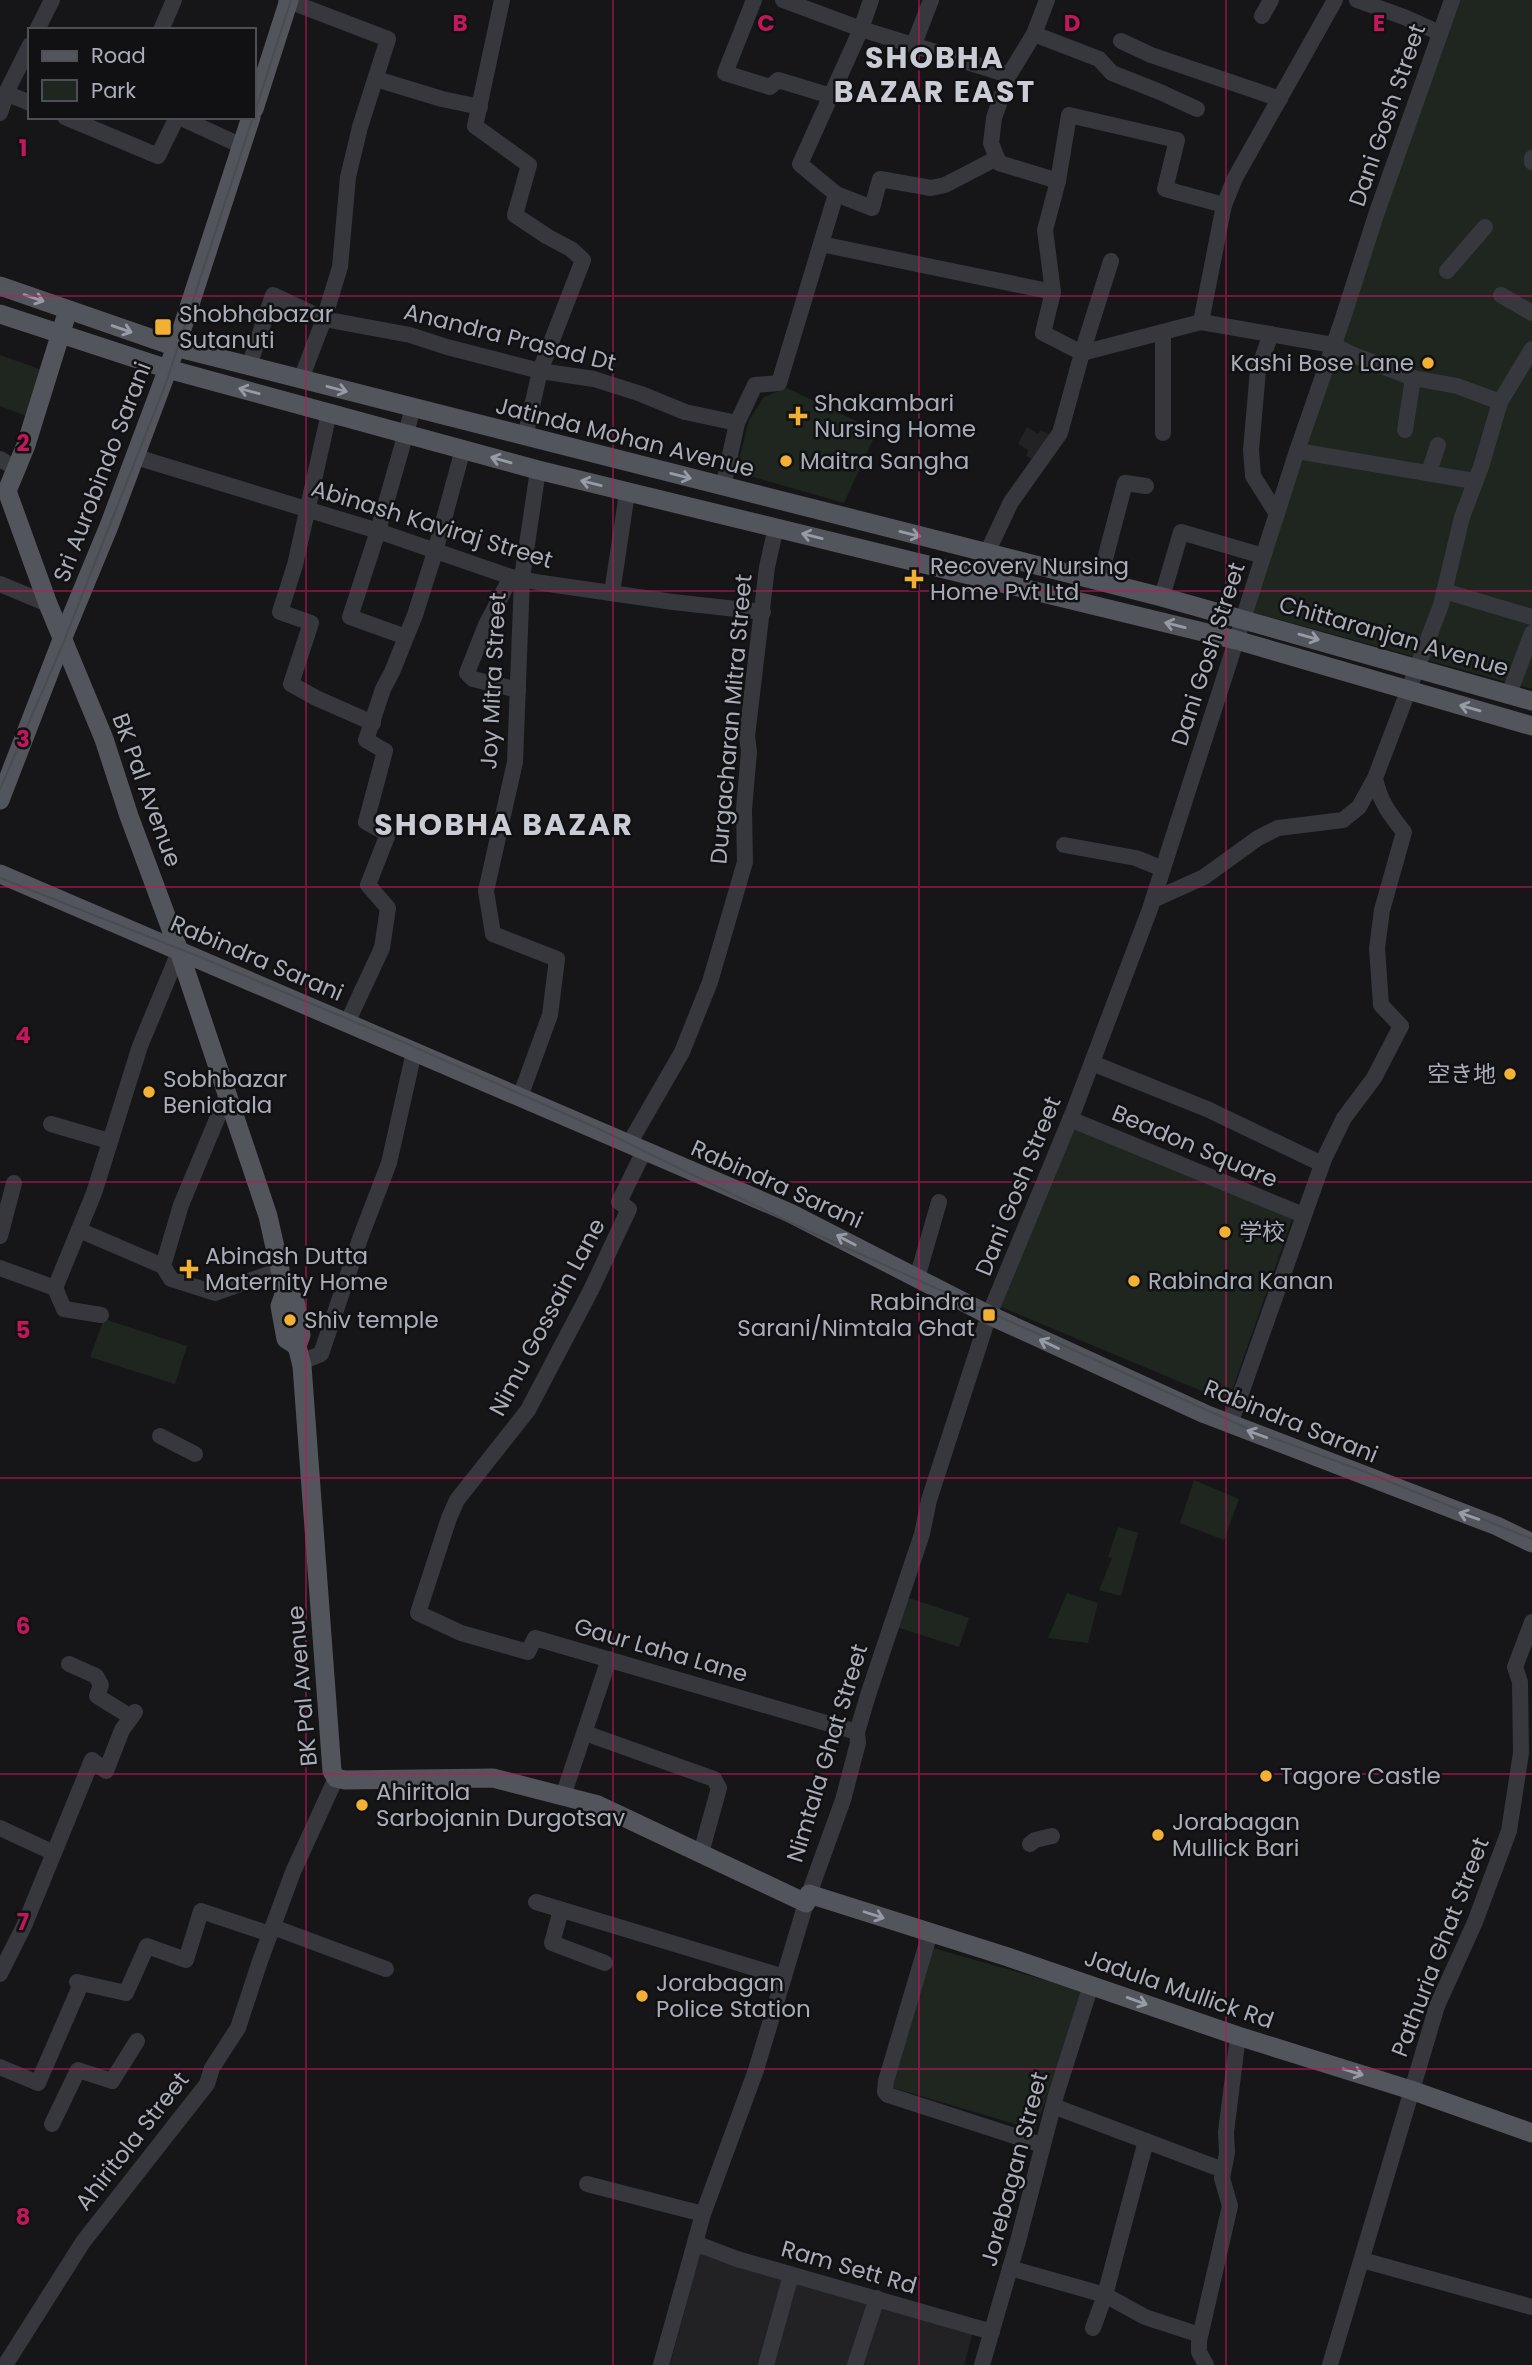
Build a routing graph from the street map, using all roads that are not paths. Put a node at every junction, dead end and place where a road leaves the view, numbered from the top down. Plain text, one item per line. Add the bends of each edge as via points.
1 (52, 0) edge
2 (174, 0) edge
3 (288, 0) edge
4 (502, 0) edge
5 (754, 0) edge
6 (783, 0) edge
7 (871, 0) edge
8 (931, 0) edge
9 (1047, 0) edge
10 (1271, 0) edge
11 (1335, 0) edge
12 (1357, 0) edge
13 (1452, 0) edge
14 (1262, 16) dead end
15 (38, 28) edge
16 (163, 28) edge
17 (861, 29) junction
18 (1440, 33) junction
19 (1034, 34) junction
20 (1121, 41) dead end
21 (914, 44) junction
22 (28, 49) edge
23 (1009, 75) junction
24 (376, 79) junction
25 (5, 94) edge
26 (831, 96) junction
27 (1280, 99) junction
28 (28, 102) edge
29 (256, 103) edge
30 (480, 107) junction
31 (1197, 109) dead end
32 (0, 113) edge
33 (70, 119) edge
34 (177, 119) edge
35 (182, 119) edge
36 (250, 119) edge
37 (242, 146) junction
38 (996, 158) junction
39 (1058, 181) junction
40 (835, 194) junction
41 (1224, 205) junction
42 (1485, 227) dead end
43 (821, 244) junction
44 (1111, 261) dead end
45 (1447, 271) dead end
46 (0, 286) edge
47 (1053, 292) junction
48 (1501, 295) dead end
49 (68, 310) junction
50 (1532, 313) edge
51 (0, 314) edge
52 (324, 319) junction
53 (1201, 322) junction
54 (1163, 332) junction
55 (60, 334) junction
56 (1271, 334) junction
57 (1333, 345) junction
58 (176, 347) junction
59 (1532, 349) edge
60 (1082, 352) junction
61 (249, 366) junction
62 (168, 369) junction
63 (540, 371) junction
64 (1412, 378) junction
65 (301, 379) junction
66 (1500, 402) junction
67 (412, 408) junction
68 (329, 413) junction
69 (737, 424) junction
70 (1405, 430) dead end
71 (1163, 433) dead end
72 (406, 434) junction
73 (525, 437) junction
74 (1438, 445) dead end
75 (463, 449) junction
76 (1297, 451) junction
77 (136, 457) junction
78 (8, 464) edge
79 (538, 470) junction
80 (1429, 472) junction
81 (1474, 481) junction
82 (1146, 486) dead end
83 (723, 487) junction
84 (627, 493) junction
85 (307, 510) junction
86 (1277, 514) junction
87 (776, 527) junction
88 (378, 531) junction
89 (435, 552) junction
90 (986, 553) junction
91 (1263, 556) junction
92 (976, 576) junction
93 (517, 577) junction
94 (1099, 582) junction
95 (0, 583) edge
96 (1444, 591) junction
97 (612, 593) junction
98 (1162, 597) junction
99 (48, 604) junction
100 (763, 612) junction
101 (1532, 617) edge
102 (1243, 618) junction
103 (1532, 633) edge
104 (63, 637) junction
105 (406, 637) junction
106 (1236, 640) junction
107 (1418, 667) junction
108 (517, 690) junction
109 (1409, 691) junction
110 (1508, 694) junction
111 (1532, 701) edge
112 (373, 723) junction
113 (1532, 726) edge
114 (1375, 778) junction
115 (0, 800) edge
116 (1064, 845) dead end
117 (1163, 869) junction
118 (0, 874) edge
119 (1153, 900) junction
120 (179, 952) junction
121 (347, 1023) junction
122 (414, 1052) junction
123 (1092, 1063) junction
124 (227, 1095) junction
125 (520, 1097) junction
126 (1070, 1119) junction
127 (51, 1124) dead end
128 (109, 1141) junction
129 (636, 1147) junction
130 (1322, 1164) junction
131 (14, 1183) dead end
132 (939, 1202) dead end
133 (1303, 1215) junction
134 (79, 1230) junction
135 (0, 1236) edge
136 (163, 1266) junction
137 (0, 1268) edge
138 (280, 1270) junction
139 (917, 1278) junction
140 (55, 1288) junction
141 (101, 1315) dead end
142 (989, 1315) junction
143 (299, 1354) junction
144 (1230, 1424) junction
145 (160, 1436) dead end
146 (195, 1454) dead end
147 (1532, 1542) edge
148 (1532, 1622) edge
149 (461, 1633) joint
150 (609, 1659) junction
151 (69, 1664) dead end
152 (858, 1732) junction
153 (585, 1733) junction
154 (336, 1778) junction
155 (563, 1796) junction
156 (0, 1828) edge
157 (54, 1853) junction
158 (701, 1853) junction
159 (808, 1899) junction
160 (536, 1902) dead end
161 (561, 1910) junction
162 (271, 1930) junction
163 (930, 1933) junction
164 (605, 1963) dead end
165 (386, 1969) dead end
166 (1, 1970) edge
167 (784, 1977) junction
168 (1091, 1985) junction
169 (1238, 2036) junction
170 (137, 2041) dead end
171 (0, 2067) edge
172 (1411, 2090) junction
173 (1053, 2106) junction
174 (52, 2124) dead end
175 (1532, 2133) edge
176 (1146, 2141) junction
177 (1042, 2145) junction
178 (1223, 2170) junction
179 (587, 2184) dead end
180 (703, 2214) junction
181 (695, 2243) junction
182 (1362, 2260) junction
183 (1010, 2268) junction
184 (791, 2275) junction
185 (1105, 2295) junction
186 (877, 2298) junction
187 (1532, 2307) edge
188 (1093, 2328) dead end
189 (992, 2332) junction
190 (1200, 2335) junction
191 (1198, 2361) edge
192 (5, 2365) edge
193 (661, 2365) edge
194 (766, 2365) edge
195 (855, 2365) edge
196 (982, 2365) edge
197 (1330, 2365) edge

1 - 15 street
2 - 16 street
3 - 24 street via 388,39
3 - 29 main road
4 - 30 street
5 - 26 street via 725,73 771,87 778,80
6 - 17 street
7 - 17 street
8 - 21 street
9 - 19 street
10 - 14 street
11 - 27 street
12 - 18 street
13 - 18 street, Dani Gosh Street
17 - 21 street
17 - 26 street
18 - 57 street, Dani Gosh Street
19 - 23 street
19 - 31 street via 1100,59 1112,74
20 - 27 street
21 - 23 street
22 - 25 street
23 - 38 street via 994,118 991,143
24 - 30 street
24 - 52 street via 348,177 340,267
25 - 28 street
25 - 32 street
26 - 40 street via 800,164
27 - 41 street
30 - 63 street via 475,126 529,165 516,215 583,260
33 - 34 street via 158,156
35 - 37 street
36 - 37 main road, Sri Aurobindo Sarani
37 - 58 main road, Sri Aurobindo Sarani
38 - 39 street via 1004,166
38 - 40 street via 931,188 880,179 872,208
39 - 41 street via 1069,115 1177,140 1165,189
39 - 47 street via 1045,230
40 - 43 street
41 - 53 street
42 - 45 street
43 - 47 street
43 - 69 street via 779,383 755,386
44 - 60 street
46 -> 49 main road, Jatinda Mohan Avenue
47 - 60 street via 1044,334
48 - 50 street
49 - 55 main road, BK Pal Avenue
49 -> 58 main road, Jatinda Mohan Avenue
51 - 55 main road
52 - 61 street, Anandra Prasad Dt via 273,295
52 - 63 street, Anandra Prasad Dt via 410,335
52 - 65 street
53 - 54 street
53 - 56 street
54 - 60 street
54 - 71 street
55 - 62 main road
55 - 78 main road, BK Pal Avenue via 26,445
56 - 57 street
56 - 86 street via 1258,370 1251,450 1253,476
57 - 64 street
57 - 76 street, Dani Gosh Street
58 - 61 main road, Jatinda Mohan Avenue
58 - 62 main road, Sri Aurobindo Sarani
59 - 66 street
60 - 90 street via 1060,433 1011,502
61 - 65 main road, Jatinda Mohan Avenue
68 -> 62 main road
62 - 77 main road, Sri Aurobindo Sarani
63 - 69 street, Anandra Prasad Dt via 594,379 685,412
63 - 73 street
64 - 66 street via 1457,386
64 - 70 street
65 -> 67 main road, Jatinda Mohan Avenue
66 - 81 street
67 - 72 street
67 - 73 main road, Jatinda Mohan Avenue
68 - 72 main road
68 - 85 street
69 - 83 street
72 - 75 main road
72 - 88 street
73 -> 83 main road, Jatinda Mohan Avenue
74 - 80 street
79 -> 75 main road
75 - 89 street
76 - 80 street
76 - 86 street, Dani Gosh Street
77 - 85 street, Abinash Kaviraj Street
77 - 104 main road, Sri Aurobindo Sarani
78 - 99 main road, BK Pal Avenue via 7,491
84 -> 79 main road
79 - 93 street, Joy Mitra Street
80 - 81 street
81 - 96 street
82 - 94 street via 1125,483
83 -> 90 main road, Jatinda Mohan Avenue
84 - 87 main road
84 - 97 street
85 - 88 street, Abinash Kaviraj Street
85 - 112 street via 280,612 311,623 291,684
86 - 91 street, Dani Gosh Street
92 -> 87 main road
87 - 100 street, Durgacharan Mitra Street
88 - 89 street, Abinash Kaviraj Street
88 - 105 street via 350,617
89 - 93 street, Abinash Kaviraj Street
89 - 105 street
90 - 92 street
90 - 94 main road, Jatinda Mohan Avenue
91 - 98 street via 1181,532
91 - 102 street, Dani Gosh Street
106 -> 92 main road
93 - 97 street, Abinash Kaviraj Street
93 - 108 street, Joy Mitra Street
93 - 108 street via 486,625 467,673 473,679
94 - 98 main road, Jatinda Mohan Avenue
95 - 99 street
96 - 101 street
96 - 107 street
97 - 100 street, Abinash Kaviraj Street
98 - 102 main road, Jatinda Mohan Avenue
99 - 104 main road, BK Pal Avenue
100 - 129 street, Durgacharan Mitra Street via 747,736 745,862 710,982
102 - 106 street, Dani Gosh Street
102 -> 107 main road, Chittaranjan Avenue
103 - 110 street
104 - 115 main road, Sri Aurobindo Sarani
104 - 120 main road, BK Pal Avenue
105 - 112 street
106 - 109 main road
106 - 117 street, Dani Gosh Street
107 - 109 street
107 - 110 main road, Chittaranjan Avenue
108 - 125 street, Joy Mitra Street via 515,762 486,891 493,934 557,959 551,1015
113 -> 109 main road
109 - 114 street
110 - 111 main road, Chittaranjan Avenue
112 - 121 street via 366,740 385,751 366,822 388,834 368,885 388,908 382,948
114 - 119 street via 1359,807 1343,820 1278,828 1204,877
114 - 130 street via 1383,803 1404,832 1382,910 1377,948 1381,1005 1401,1026 1374,1078 1344,1118
116 - 117 street via 1136,858
117 - 119 street, Dani Gosh Street
118 - 120 main road, Rabindra Sarani
119 - 123 street, Dani Gosh Street
120 - 121 main road, Rabindra Sarani
120 - 124 main road, BK Pal Avenue
120 - 128 street via 140,1046
121 - 122 main road, Rabindra Sarani
122 - 125 main road, Rabindra Sarani
122 - 143 street via 388,1163 321,1354
123 - 126 street, Dani Gosh Street
123 - 130 street via 1207,1109
124 - 136 street via 181,1205
124 - 138 main road, BK Pal Avenue via 268,1216
125 - 129 main road, Rabindra Sarani
126 - 133 street, Beadon Square
126 - 142 street, Dani Gosh Street
127 - 128 street
128 - 134 street
139 -> 129 main road, Rabindra Sarani via 790,1213
129 - 149 street, Nimu Gossain Lane via 619,1202 629,1209 591,1290 528,1410 457,1500 449,1518 418,1613
130 - 133 street
131 - 135 street
132 - 139 street
133 - 144 street
134 - 136 street
134 - 140 street
136 - 138 street via 171,1279 215,1293
137 - 140 street
138 - 143 main road, BK Pal Avenue via 285,1292 295,1301
139 - 142 main road, Rabindra Sarani
140 - 141 street via 64,1310
144 -> 142 main road, Rabindra Sarani
142 - 152 street, Nimtala Ghat Street
143 - 154 main road, BK Pal Avenue via 331,1771
147 -> 144 main road, Rabindra Sarani
145 - 146 street
148 - 172 street, Pathuria Ghat Street via 1515,1667 1520,1682 1521,1753 1509,1830 1437,2006
149 - 150 street, Gaur Laha Lane via 528,1653 535,1638
150 - 152 street, Gaur Laha Lane
150 - 153 street
151 - 157 street via 96,1676 101,1685 97,1696 133,1714 106,1771 92,1760
152 - 159 street, Nimtala Ghat Street via 843,1800
153 - 155 street
153 - 158 street via 715,1779 719,1788
154 - 155 main road, BK Pal Avenue via 493,1778
154 - 162 street, Ahiritola Street
155 - 158 main road, BK Pal Avenue via 598,1805
156 - 157 street
157 - 166 street
158 - 159 main road, BK Pal Avenue
159 -> 163 main road, Jadula Mullick Rd
159 - 167 street, Nimtala Ghat Street
160 - 161 street
161 - 164 street via 552,1943
161 - 167 street
162 - 165 street
162 - 171 street via 201,1911 186,1960 147,1946 126,1993 78,1986 38,2083
162 - 192 street, Ahiritola Street via 238,2028 212,2068 208,2084 83,2242
163 - 168 main road, Jadula Mullick Rd
163 - 177 street via 885,2092
167 - 180 street, Nimtala Ghat Street via 756,2070
168 -> 169 main road, Jadula Mullick Rd
168 - 173 street, Jorebagan Street
169 -> 172 main road, Jadula Mullick Rd
169 - 178 street
170 - 174 street via 112,2081 78,2070
172 - 175 main road, Jadula Mullick Rd
172 - 182 street, Pathuria Ghat Street
173 - 176 street
173 - 177 street, Jorebagan Street
176 - 178 street
176 - 185 street
177 - 183 street, Jorebagan Street
178 - 190 street via 1230,2206
179 - 180 street
180 - 181 street, Nimtala Ghat Street
181 - 184 street, Ram Sett Rd
181 - 193 street, Nimtala Ghat Street
182 - 187 street
182 - 197 street, Pathuria Ghat Street
183 - 185 street
183 - 189 street, Jorebagan Street
184 - 186 street, Ram Sett Rd
184 - 194 street
185 - 188 street
185 - 190 street via 1145,2317
186 - 189 street, Ram Sett Rd
186 - 195 street
189 - 196 street, Jorebagan Street
190 - 191 street

